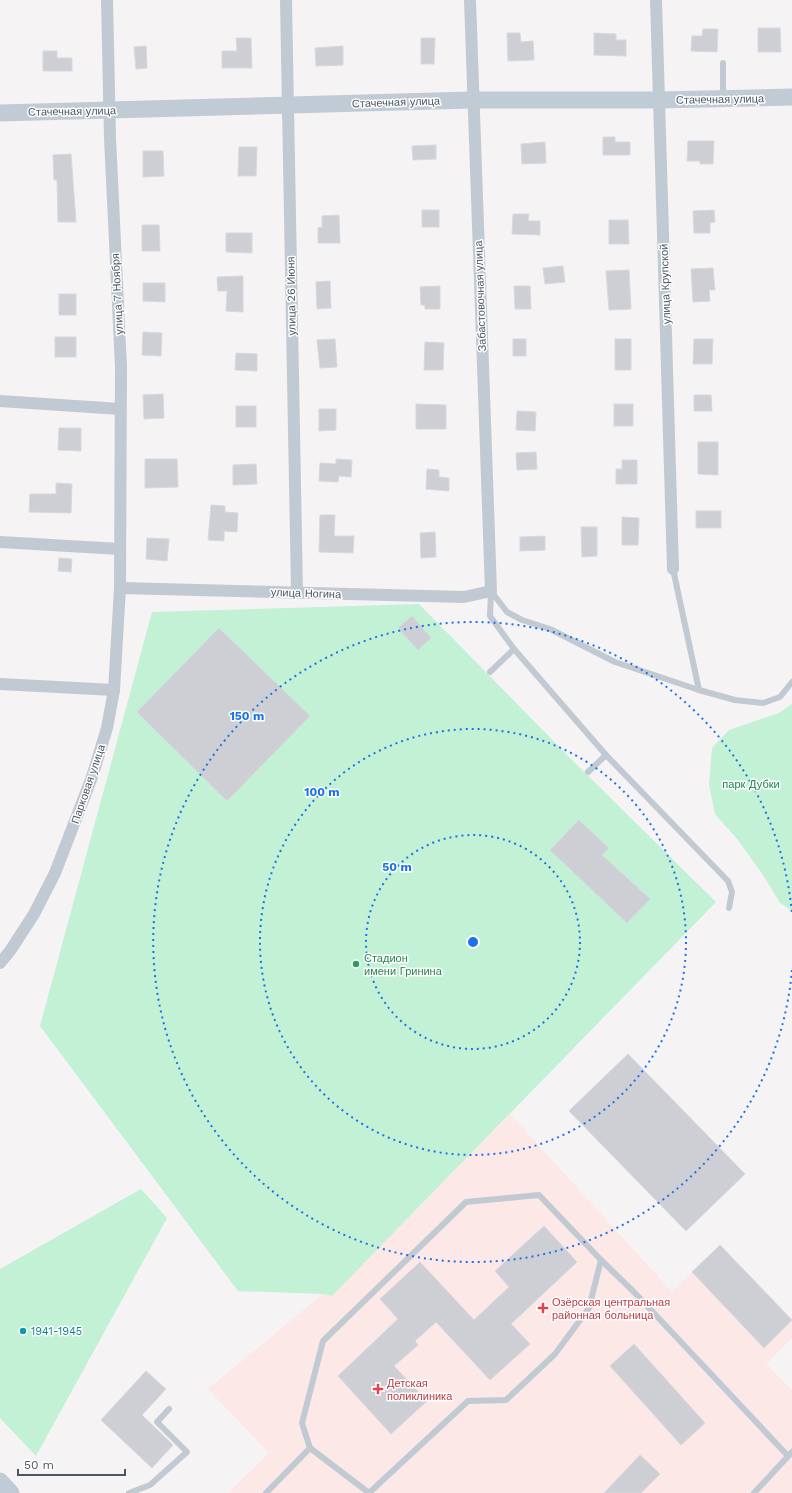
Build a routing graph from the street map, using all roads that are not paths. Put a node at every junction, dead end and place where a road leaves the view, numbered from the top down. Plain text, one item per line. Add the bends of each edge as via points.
1 (107, 0) edge
2 (286, 0) edge
3 (470, 0) edge
4 (656, 0) edge
5 (723, 64) dead end
6 (792, 97) edge
7 (723, 98) junction
8 (472, 100) junction
9 (660, 100) junction
10 (288, 106) junction
11 (109, 110) junction
12 (0, 113) edge
13 (0, 401) edge
14 (120, 409) junction
15 (0, 542) edge
16 (120, 549) junction
17 (673, 569) joint
18 (120, 588) junction
19 (491, 591) junction
20 (297, 592) junction
21 (514, 649) junction
22 (490, 672) dead end
23 (792, 682) edge
24 (0, 684) edge
25 (114, 690) junction
26 (698, 690) junction
27 (606, 755) junction
28 (588, 772) dead end
29 (729, 908) dead end
30 (0, 963) edge
31 (601, 1260) junction
32 (169, 1409) dead end
33 (310, 1448) junction
34 (790, 1454) edge
35 (0, 1482) edge
36 (11, 1493) edge
37 (129, 1493) edge
38 (266, 1493) edge
39 (369, 1493) edge
40 (754, 1493) edge

1 - 11 street, улица 7 Ноября
2 - 10 street, улица 26 Июня
3 - 8 street, Забастовочная улица
4 - 9 street, улица Крупской
5 - 7 lane
6 - 7 street, Стачечная улица
7 - 9 street, Стачечная улица
8 - 9 street, Стачечная улица
8 - 10 street, Стачечная улица
8 - 19 street, Забастовочная улица
9 - 17 street, улица Крупской
10 - 11 street, Стачечная улица
10 - 20 street, улица 26 Июня
11 - 12 street, Стачечная улица
11 - 14 street, улица 7 Ноября via 121,367
13 - 14 street
14 - 16 street, улица 7 Ноября
15 - 16 street
16 - 18 street, улица 7 Ноября
17 - 26 lane
18 - 20 street, улица Ногина
18 - 25 street, Парковая улица
19 - 20 street, улица Ногина via 464,597
19 - 21 lane via 490,616
19 - 26 lane via 507,612 522,620 550,629 615,662
21 - 22 lane
21 - 27 lane
23 - 26 lane via 780,697 763,703 735,700
24 - 25 street
25 - 30 street, Парковая улица via 107,728 92,777 55,872 34,914
27 - 28 lane
27 - 29 lane via 728,880 732,892
31 - 33 lane via 539,1195 466,1202 322,1342 302,1423
31 - 34 lane
31 - 39 lane via 589,1308 555,1354 506,1400 468,1401
32 - 37 lane via 157,1422 187,1452 150,1485
33 - 38 lane
33 - 39 lane
34 - 40 lane
35 - 36 street

